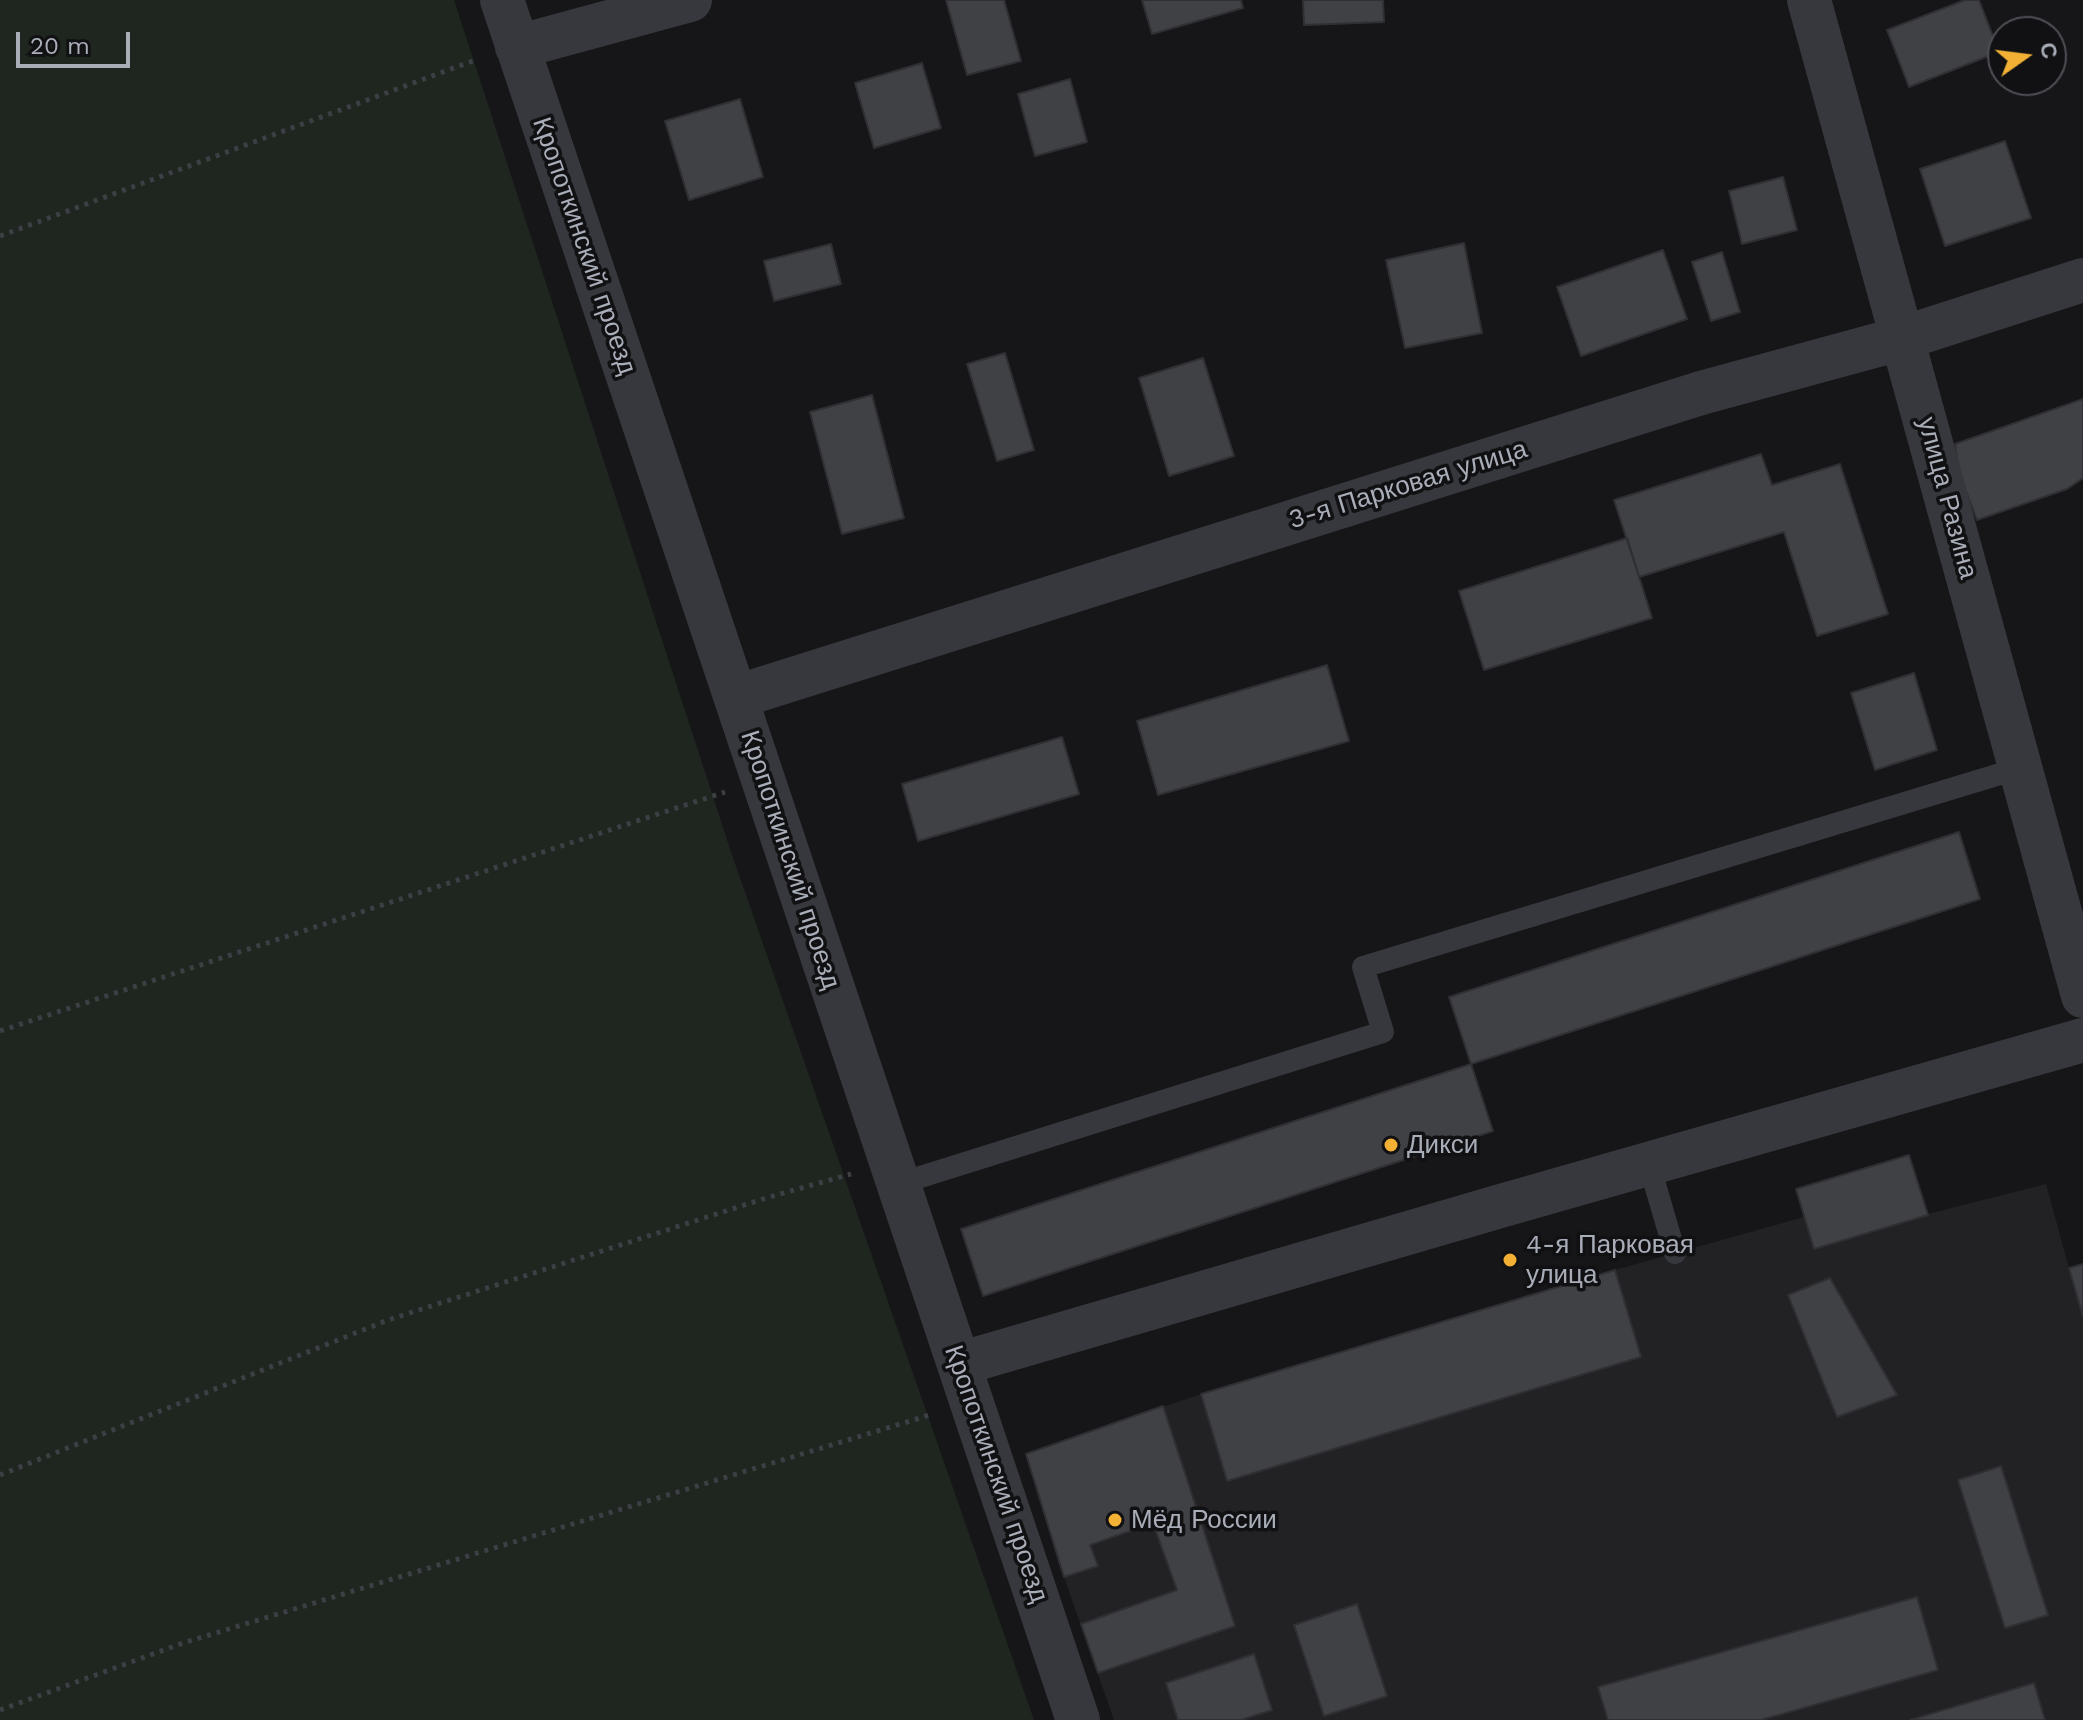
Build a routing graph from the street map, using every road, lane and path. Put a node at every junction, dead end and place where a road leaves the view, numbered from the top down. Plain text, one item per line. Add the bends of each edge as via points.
1 (502, 0) edge
2 (690, 0) edge
3 (1809, 0) edge
4 (517, 47) junction
5 (0, 236) edge
6 (2083, 280) edge
7 (1903, 338) junction
8 (736, 697) junction
9 (2020, 768) junction
10 (763, 780) junction
11 (2083, 996) edge
12 (0, 1031) edge
13 (2083, 1040) edge
14 (1649, 1164) junction
15 (895, 1173) junction
16 (1675, 1253) dead end
17 (965, 1383) junction
18 (0, 1475) edge
19 (0, 1710) edge
20 (1078, 1720) edge

1 - 4 street, Кропоткинский проезд
2 - 4 street
3 - 7 street, улица Разина
4 - 5 path
4 - 8 street, Кропоткинский проезд
6 - 7 street, 3-я Парковая улица
7 - 8 street, 3-я Парковая улица via 1701,393
7 - 9 street, улица Разина
8 - 10 street, Кропоткинский проезд
9 - 11 street, улица Разина
9 - 15 lane via 1363,967 1383,1032
10 - 12 path
10 - 15 street, Кропоткинский проезд
13 - 14 street
14 - 16 lane
14 - 17 street
15 - 17 street, Кропоткинский проезд
15 - 18 path via 766,1198 388,1320
17 - 19 path via 183,1643
17 - 20 street, Кропоткинский проезд

